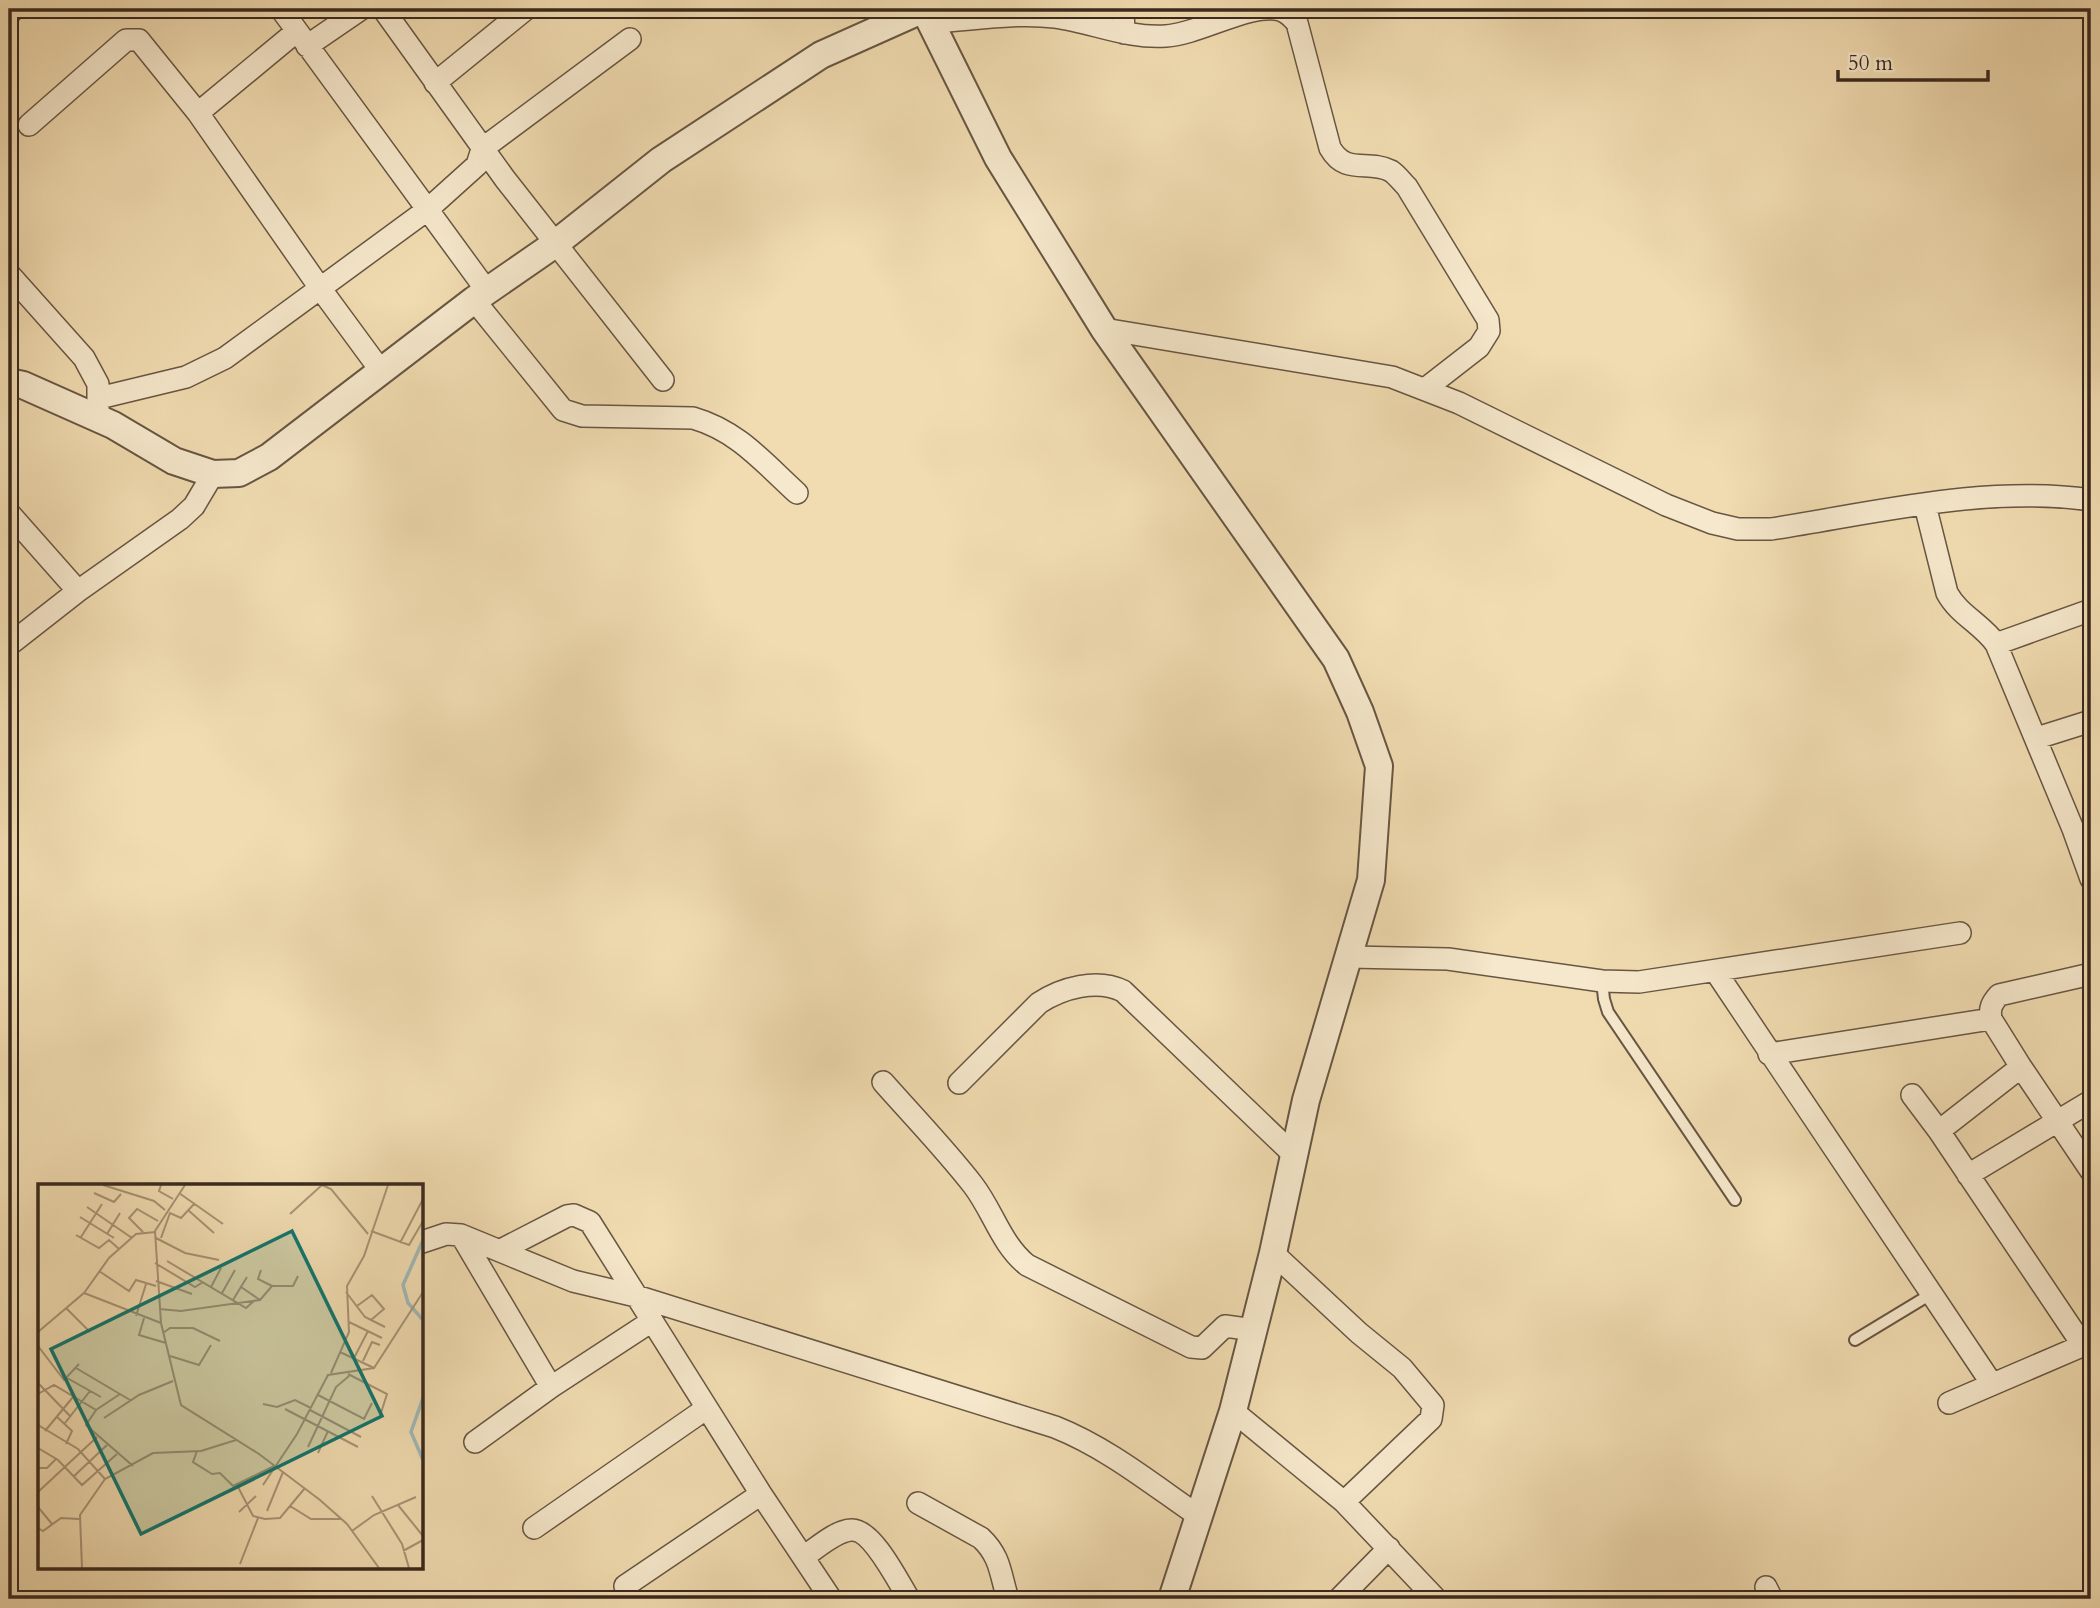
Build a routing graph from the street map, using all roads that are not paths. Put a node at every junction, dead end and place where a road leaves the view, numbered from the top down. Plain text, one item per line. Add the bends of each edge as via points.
1 (14, 9) edge
2 (281, 9) edge
3 (361, 9) edge
4 (383, 9) edge
5 (526, 9) edge
6 (1123, 9) edge
7 (1256, 9) edge
8 (9, 13) edge
9 (927, 13) edge
10 (1124, 33) junction
11 (302, 39) junction
12 (630, 39) dead end
13 (435, 83) junction
14 (198, 113) junction
15 (29, 125) dead end
16 (482, 149) junction
17 (427, 210) junction
18 (555, 244) junction
19 (9, 274) edge
20 (320, 288) junction
21 (480, 295) junction
22 (1104, 329) junction
23 (381, 371) junction
24 (663, 380) dead end
25 (9, 382) edge
26 (1425, 388) junction
27 (98, 408) junction
28 (213, 474) junction
29 (797, 493) dead end
30 (2091, 500) edge
31 (1925, 505) junction
32 (9, 513) edge
33 (78, 592) junction
34 (2091, 610) edge
35 (1996, 644) junction
36 (9, 645) edge
37 (2091, 721) edge
38 (2037, 738) junction
39 (2082, 826) edge
40 (2091, 879) edge
41 (1961, 933) dead end
42 (1350, 957) junction
43 (1716, 972) junction
44 (2091, 974) edge
45 (1602, 981) junction
46 (1991, 1019) junction
47 (1769, 1054) junction
48 (2021, 1067) junction
49 (883, 1082) dead end
50 (959, 1083) dead end
51 (1912, 1095) dead end
52 (2091, 1101) edge
53 (2056, 1120) junction
54 (1939, 1131) junction
55 (1294, 1155) junction
56 (2091, 1171) edge
57 (1968, 1175) junction
58 (1735, 1200) dead end
59 (461, 1235) junction
60 (424, 1241) edge
61 (501, 1250) junction
62 (1273, 1253) junction
63 (1931, 1294) junction
64 (636, 1296) junction
65 (652, 1321) junction
66 (1254, 1330) junction
67 (1855, 1340) dead end
68 (2087, 1343) edge
69 (1992, 1384) junction
70 (551, 1387) junction
71 (1949, 1403) dead end
72 (707, 1408) junction
73 (1233, 1411) junction
74 (475, 1441) dead end
75 (761, 1494) junction
76 (1344, 1502) junction
77 (918, 1503) dead end
78 (1200, 1517) junction
79 (534, 1528) dead end
80 (1389, 1548) junction
81 (803, 1557) junction
82 (625, 1586) dead end
83 (831, 1599) edge
84 (909, 1599) edge
85 (1008, 1599) edge
86 (1171, 1599) edge
87 (1339, 1599) edge
88 (1436, 1599) edge

1 - 8 street
2 - 11 street
3 - 11 street
4 - 13 street
5 - 13 street
6 - 10 street
7 - 10 street via 1182,34 1151,37
7 - 26 street via 1284,11 1297,23 1335,157 1352,165 1389,170 1398,177 1488,320 1489,331 1479,347
9 - 10 street via 1072,20
9 - 18 street via 821,55 660,160
9 - 22 street via 998,158
11 - 14 street
11 - 17 street
12 - 16 street
13 - 16 street
14 - 15 street via 144,44 134,39 127,40
14 - 20 street
16 - 17 street via 477,165
16 - 18 street
17 - 20 street
17 - 21 street
18 - 21 street
18 - 24 street
19 - 27 street via 84,358 98,384
20 - 23 street
20 - 27 street via 204,370
21 - 23 street
21 - 29 street via 563,410 582,416 708,422 735,437
22 - 26 street via 1381,375
22 - 42 street via 1336,659 1360,712 1379,766 1371,880
23 - 28 street via 269,457 239,473
25 - 27 street
26 - 31 street via 1712,523 1771,529
27 - 28 street via 174,461
28 - 33 street via 194,506 180,519
30 - 31 street via 2010,497
31 - 35 street via 1947,593
32 - 33 street
33 - 36 street
34 - 35 street
35 - 38 street
37 - 38 street
38 - 39 street
39 - 40 street
41 - 43 street
42 - 45 street via 1448,959
42 - 55 street
43 - 45 street via 1639,982
43 - 47 street
44 - 46 street via 1999,995 1989,1011
45 - 58 lane via 1608,1012
46 - 47 street
46 - 48 street
47 - 63 street
48 - 53 street
48 - 54 street
49 - 66 street via 972,1184 1005,1241 1027,1265 1191,1347 1202,1348 1225,1326
50 - 55 street via 1039,1003 1057,992 1111,985 1123,991
51 - 54 street
52 - 53 street
53 - 56 street
53 - 57 street
54 - 57 street
55 - 62 street
57 - 68 street
59 - 60 street via 446,1234
59 - 61 street
59 - 70 street
61 - 64 street via 573,1281
61 - 64 street via 574,1215 590,1223
62 - 66 street
62 - 76 street via 1402,1368 1433,1405 1431,1419
63 - 67 lane
63 - 69 street
64 - 65 street
64 - 78 street via 1055,1427 1100,1449
65 - 70 street
65 - 72 street
66 - 73 street
68 - 69 street
69 - 71 street
70 - 74 street
72 - 75 street
72 - 79 street
73 - 76 street
73 - 78 street
75 - 81 street
75 - 82 street
76 - 80 street
77 - 85 street via 989,1546 1000,1566
78 - 86 street
80 - 87 street
80 - 88 street
81 - 83 street
81 - 84 street via 837,1535 851,1530 862,1533 874,1543

